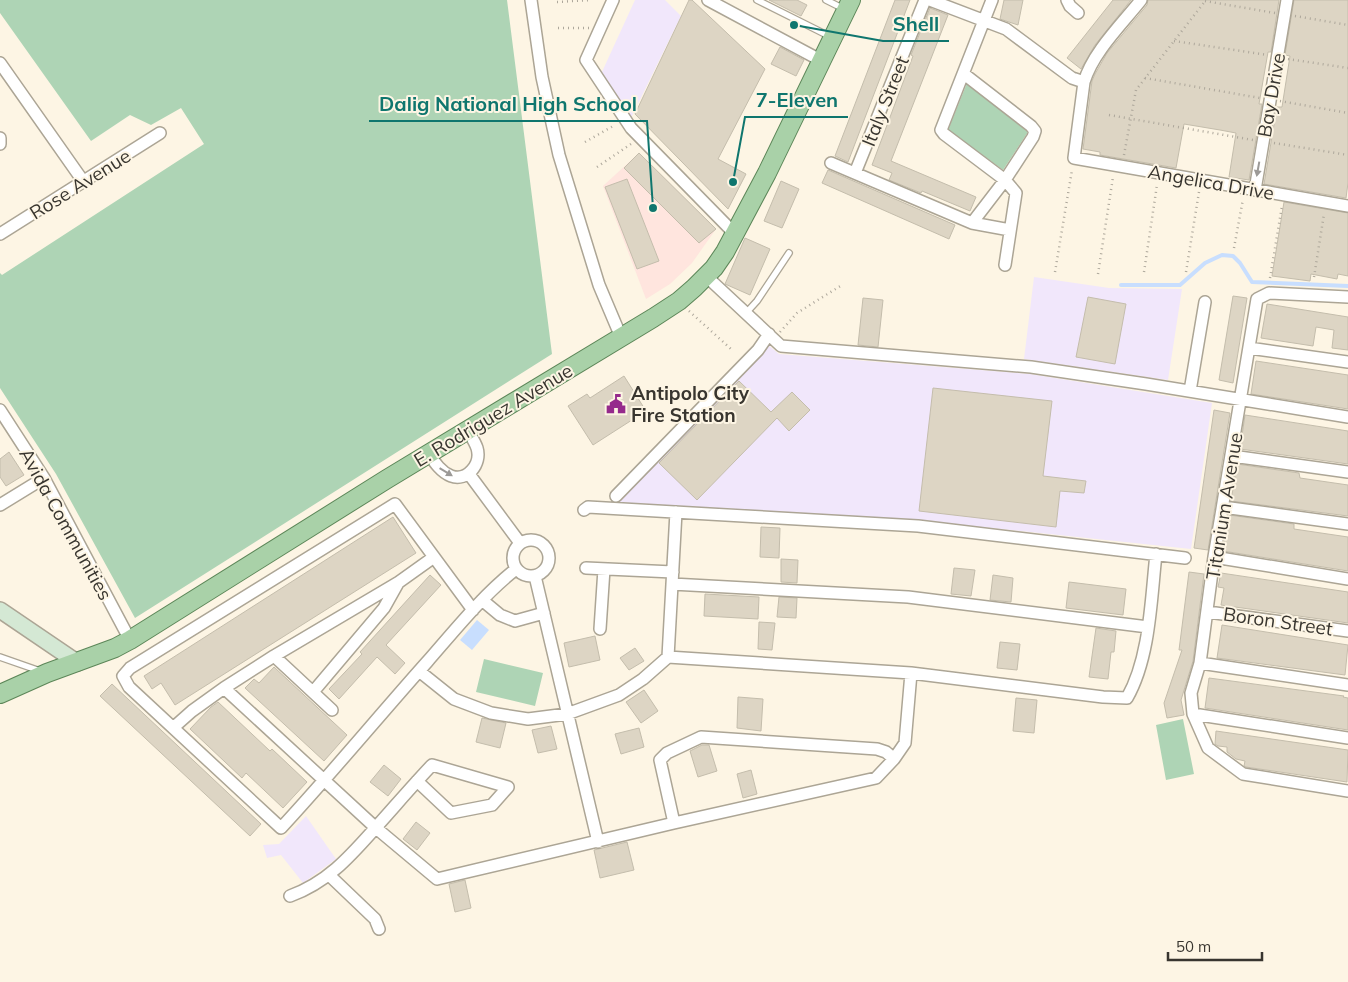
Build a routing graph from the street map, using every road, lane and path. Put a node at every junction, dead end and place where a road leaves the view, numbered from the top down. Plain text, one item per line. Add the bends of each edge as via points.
1 (530, 0) edge
2 (591, 0) edge
3 (613, 0) edge
4 (708, 0) edge
5 (757, 0) edge
6 (826, 0) edge
7 (925, 0) edge
8 (930, 0) edge
9 (992, 0) edge
10 (1067, 0) edge
11 (1141, 0) edge
12 (1206, 0) edge
13 (1287, 0) edge
14 (557, 2) dead end
15 (849, 5) edge
16 (1078, 13) dead end
17 (984, 21) junction
18 (558, 28) dead end
19 (601, 28) junction
20 (833, 38) junction
21 (1174, 41) junction
22 (1277, 57) junction
23 (822, 61) junction
24 (0, 63) edge
25 (1348, 68) edge
26 (964, 74) junction
27 (1145, 78) junction
28 (1078, 80) junction
29 (1270, 100) junction
30 (1348, 113) edge
31 (1109, 115) dead end
32 (1130, 119) junction
33 (625, 120) junction
34 (160, 133) dead end
35 (0, 138) edge
36 (641, 138) junction
37 (1263, 141) junction
38 (585, 142) dead end
39 (0, 144) edge
40 (1348, 155) edge
41 (1074, 158) junction
42 (831, 163) dead end
43 (1118, 166) junction
44 (597, 167) dead end
45 (1159, 173) junction
46 (855, 174) junction
47 (1005, 180) junction
48 (1200, 180) junction
49 (83, 182) junction
50 (1250, 189) junction
51 (1284, 195) junction
52 (1326, 202) junction
53 (1348, 206) edge
54 (972, 223) junction
55 (1010, 230) junction
56 (0, 234) edge
57 (735, 234) junction
58 (1234, 248) dead end
59 (789, 253) dead end
60 (1005, 265) dead end
61 (1055, 272) dead end
62 (1144, 272) dead end
63 (1186, 272) dead end
64 (1098, 274) dead end
65 (706, 276) junction
66 (1314, 277) dead end
67 (1270, 278) dead end
68 (842, 285) dead end
69 (1348, 297) edge
70 (679, 301) junction
71 (1205, 302) dead end
72 (746, 313) junction
73 (621, 337) junction
74 (771, 337) junction
75 (1249, 348) junction
76 (731, 349) dead end
77 (1348, 362) edge
78 (1190, 391) junction
79 (1240, 400) junction
80 (0, 410) edge
81 (1348, 417) edge
82 (468, 430) junction
83 (429, 454) junction
84 (1232, 456) junction
85 (1348, 472) edge
86 (469, 474) junction
87 (44, 478) junction
88 (616, 496) dead end
89 (0, 504) edge
90 (1223, 507) junction
91 (584, 510) dead end
92 (676, 512) junction
93 (1348, 524) edge
94 (520, 543) junction
95 (1156, 554) junction
96 (434, 557) junction
97 (1214, 557) junction
98 (1185, 558) dead end
99 (586, 568) dead end
100 (516, 569) junction
101 (604, 569) junction
102 (673, 572) junction
103 (535, 576) junction
104 (1348, 578) edge
105 (399, 582) junction
106 (672, 584) junction
107 (482, 600) junction
108 (0, 610) edge
109 (472, 610) junction
110 (1208, 612) junction
111 (544, 613) junction
112 (1148, 627) junction
113 (600, 629) dead end
114 (1348, 631) edge
115 (130, 640) junction
116 (0, 656) edge
117 (274, 656) junction
118 (668, 657) junction
119 (78, 662) junction
120 (1200, 664) junction
121 (418, 672) junction
122 (46, 673) junction
123 (912, 673) junction
124 (1348, 685) edge
125 (224, 688) junction
126 (313, 692) junction
127 (0, 694) edge
128 (332, 710) dead end
129 (567, 714) junction
130 (1193, 714) junction
131 (174, 728) junction
132 (1348, 738) edge
133 (894, 759) junction
134 (324, 781) junction
135 (417, 781) junction
136 (1348, 791) edge
137 (674, 823) junction
138 (376, 828) junction
139 (598, 842) junction
140 (329, 875) junction
141 (290, 896) dead end
142 (378, 929) dead end

1 - 73 street via 559,155 599,285
2 - 14 path
3 - 19 street
4 - 23 street
5 - 20 lane
6 - 15 lane
7 - 46 street, Italy Street
8 - 17 street
9 - 17 street
10 - 16 street
11 - 28 street
12 - 21 path
13 - 22 street, Bay Drive
15 - 20 main road, E. Rodriguez Avenue
17 - 26 street
17 - 28 street via 1006,29
18 - 19 path
19 - 33 street via 586,60
20 - 23 main road, E. Rodriguez Avenue
21 - 22 path
21 - 27 path
22 - 25 path
22 - 29 street, Bay Drive
23 - 57 main road, E. Rodriguez Avenue
24 - 49 street
26 - 47 street via 941,130
26 - 47 street via 1035,131
27 - 29 path
27 - 32 path via 1136,90
28 - 41 street
29 - 30 path
29 - 37 street, Bay Drive
31 - 32 path
32 - 37 path
32 - 43 path
33 - 36 street
33 - 38 path
34 - 49 street, Rose Avenue
35 - 39 street
36 - 44 path
36 - 57 street
37 - 40 path
37 -> 50 street, Bay Drive
41 - 43 street, Angelica Drive
41 - 61 path
42 - 46 street
43 - 45 street, Angelica Drive
43 - 64 path
45 - 48 street, Angelica Drive
45 - 62 path
46 - 54 street
47 - 54 street
47 - 55 street via 1016,193
48 - 50 street, Angelica Drive
48 - 63 path
49 - 56 street, Rose Avenue
50 - 51 street, Angelica Drive
50 - 58 path
51 - 52 street, Angelica Drive
51 - 67 path
52 - 53 street, Angelica Drive
52 - 66 path
54 - 55 street
55 - 60 street
57 - 65 main road, E. Rodriguez Avenue
59 - 72 lane
65 - 70 main road, E. Rodriguez Avenue
65 - 72 street
68 - 74 path via 797,314
69 - 75 street, Titanium Avenue via 1270,293 1257,298
70 - 73 main road, E. Rodriguez Avenue
70 - 76 path
71 - 78 street
72 - 74 street
73 - 82 main road, E. Rodriguez Avenue
74 - 78 street via 781,346 1031,367
74 - 88 street
75 - 77 street
75 - 79 street, Titanium Avenue
78 - 79 street
79 - 81 street
79 - 84 street, Titanium Avenue
80 - 87 street, Avida Communities
82 - 83 main road, E. Rodriguez Avenue
82 - 86 street via 478,449 476,466
83 -> 86 street via 439,468 451,476 461,478
83 - 115 main road, E. Rodriguez Avenue
84 - 85 street
84 - 90 street, Titanium Avenue
86 - 94 street
87 - 89 street
87 - 115 street, Avida Communities
90 - 93 street
90 - 97 street, Titanium Avenue
91 - 92 street via 588,507
92 - 95 street via 918,526
92 - 102 street
94 - 100 street via 512,558
94 - 103 street via 533,540 542,543 547,550 546,568
95 - 98 street
95 - 112 street
96 - 105 street
96 - 109 street
96 - 131 street via 395,504 130,668 123,676 129,687
97 - 104 street
97 - 110 street, Titanium Avenue
99 - 101 street
100 - 103 street via 525,576
100 - 107 street
101 - 102 street
101 - 113 street
102 - 106 street
103 - 111 street
105 - 117 street
105 - 126 street via 384,608
106 - 112 street via 908,597
106 - 118 street
107 - 109 street
107 - 111 street via 500,615 516,621
108 - 119 street
109 - 121 street
110 - 114 street, Boron Street
110 - 120 street, Titanium Avenue
111 - 129 street
112 - 123 street via 1132,690 1127,698
115 - 119 main road, E. Rodriguez Avenue
116 - 122 lane
117 - 125 street
117 - 126 street
118 - 123 street
118 - 129 street via 620,695
119 - 122 main road, E. Rodriguez Avenue
120 - 124 street
120 - 130 street, Titanium Avenue via 1191,693
121 - 129 street via 454,699 492,713 528,719
121 - 134 street
122 - 127 main road, E. Rodriguez Avenue
123 - 133 street via 905,743
125 - 131 street
125 - 134 street
126 - 128 street
129 - 139 street
130 - 132 street
130 - 136 street via 1208,748 1243,774
131 - 134 street via 281,828
133 - 137 street via 876,778
133 - 137 street via 877,749 701,737 667,752 660,760
134 - 138 street
135 - 135 street via 432,765 508,787 492,805 452,813
135 - 138 street
137 - 139 street
138 - 139 street via 437,879
138 - 140 street via 348,860
140 - 141 street via 304,892
140 - 142 street via 375,920

